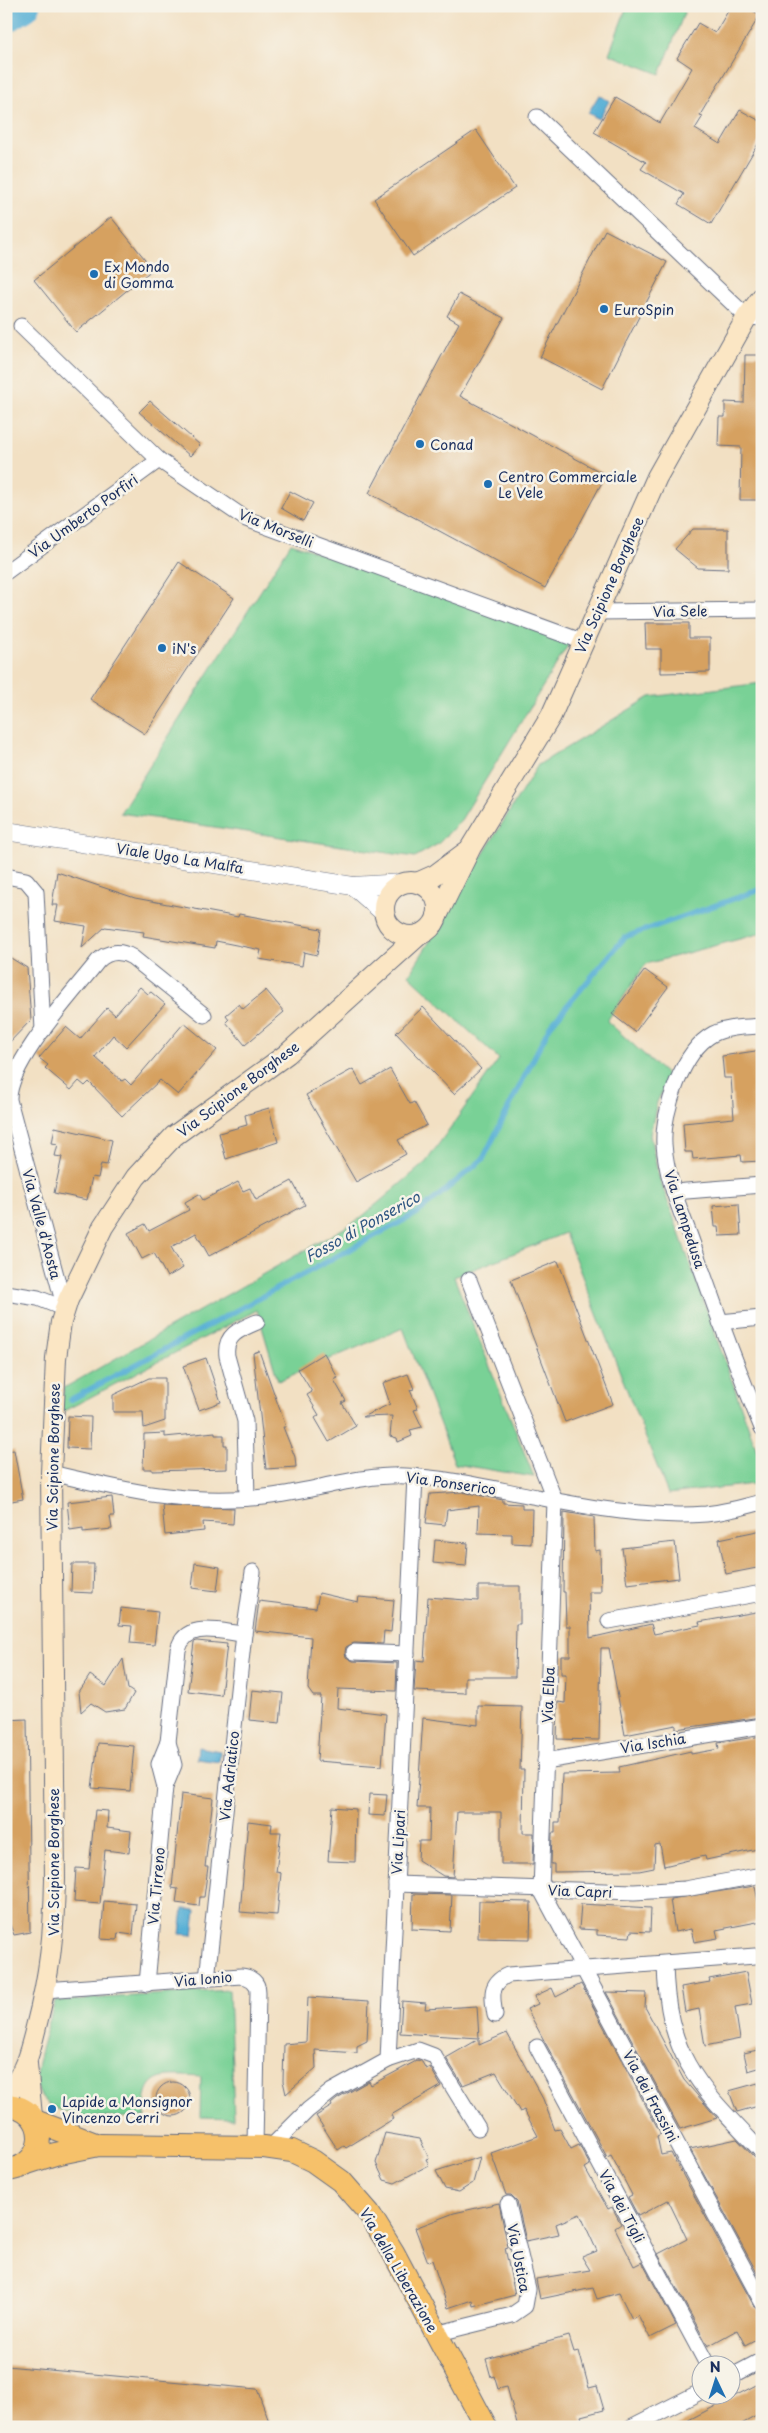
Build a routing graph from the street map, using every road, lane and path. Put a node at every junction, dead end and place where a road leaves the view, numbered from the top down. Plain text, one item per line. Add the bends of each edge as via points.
1 (537, 117) dead end
2 (762, 297) edge
3 (757, 313) edge
4 (21, 326) dead end
5 (159, 460) junction
6 (6, 572) edge
7 (762, 610) edge
8 (598, 612) junction
9 (584, 642) junction
10 (6, 831) edge
11 (471, 847) junction
12 (6, 876) edge
13 (410, 883) junction
14 (353, 886) junction
15 (437, 916) junction
16 (390, 922) junction
17 (420, 934) junction
18 (372, 976) junction
19 (204, 1014) dead end
20 (762, 1026) edge
21 (43, 1030) junction
22 (762, 1185) edge
23 (674, 1192) junction
24 (468, 1280) dead end
25 (6, 1293) edge
26 (64, 1309) junction
27 (762, 1318) edge
28 (257, 1322) dead end
29 (720, 1322) junction
30 (762, 1428) edge
31 (51, 1473) junction
32 (415, 1476) junction
33 (248, 1498) junction
34 (555, 1501) junction
35 (762, 1502) edge
36 (253, 1572) dead end
37 (762, 1593) edge
38 (609, 1621) dead end
39 (244, 1634) junction
40 (354, 1652) dead end
41 (407, 1654) junction
42 (762, 1726) edge
43 (545, 1761) junction
44 (762, 1875) edge
45 (396, 1884) junction
46 (541, 1890) junction
47 (755, 1956) dead end
48 (665, 1964) junction
49 (583, 1970) junction
50 (207, 1979) junction
51 (146, 1984) junction
52 (45, 1990) junction
53 (494, 2014) dead end
54 (537, 2047) dead end
55 (388, 2060) junction
56 (26, 2064) junction
57 (6, 2096) edge
58 (6, 2105) edge
59 (33, 2119) junction
60 (478, 2128) dead end
61 (762, 2131) edge
62 (745, 2134) junction
63 (99, 2145) junction
64 (263, 2147) junction
65 (762, 2152) edge
66 (14, 2170) edge
67 (508, 2204) dead end
68 (762, 2302) edge
69 (436, 2334) junction
70 (703, 2356) edge
71 (762, 2360) edge
72 (740, 2372) edge
73 (690, 2397) edge
74 (486, 2427) edge
75 (631, 2427) edge

1 - 3 street
2 - 3 main road, Via Scipione Borghese
3 - 8 main road, Via Scipione Borghese via 657,477
4 - 5 street, Via Morselli
5 - 6 street, Via Umberto Porfiri
5 - 9 street, Via Morselli via 246,519
7 - 8 street, Via Sele
8 - 9 main road, Via Scipione Borghese
9 - 11 main road, Via Scipione Borghese via 551,716
10 - 14 street, Viale Ugo La Malfa
11 - 13 main road, Via Scipione Borghese via 442,870
11 - 15 main road, Via Scipione Borghese
12 - 21 street via 26,880 36,892
13 - 14 street, Viale Ugo La Malfa
13 - 15 main road via 425,886 436,899
13 - 16 main road via 396,887 386,899
14 - 16 street
15 - 17 main road via 428,930
16 - 17 main road via 411,935
16 - 18 main road, Via Scipione Borghese
17 - 18 main road, Via Scipione Borghese
18 - 26 main road, Via Scipione Borghese via 287,1054 174,1136 143,1170 103,1227
19 - 21 street, Via Valle d'Aosta via 132,957 114,952 98,961
20 - 23 street, Via Lampedusa via 713,1034 699,1046 681,1074 670,1102 664,1131 666,1160
21 - 26 street, Via Valle d'Aosta via 14,1073 9,1100
22 - 23 street
23 - 29 street, Via Lampedusa
24 - 34 street
25 - 26 street via 29,1296
26 - 31 main road, Via Scipione Borghese via 55,1372
27 - 29 street
28 - 33 street via 236,1331 227,1346 245,1421
29 - 30 street, Via Lampedusa
31 - 33 street, Via Ponserico via 164,1497
31 - 52 main road, Via Scipione Borghese via 55,1880 53,1944
32 - 33 street, Via Ponserico via 370,1477 293,1493
32 - 34 street, Via Ponserico
32 - 41 street, Via Lipari
34 - 35 street, Via Ponserico via 688,1514 717,1512
34 - 43 street, Via Elba
36 - 39 street, Via Adriatico
37 - 38 street
39 - 50 street, Via Adriatico
39 - 51 street, Via Tirreno via 196,1630 182,1639 178,1650 168,1742 159,1764 165,1787
40 - 41 street
41 - 45 street, Via Lipari
42 - 43 street, Via Ischia
43 - 46 street, Via Elba
44 - 46 street, Via Capri via 661,1891
45 - 46 street, Via Capri
45 - 55 street, Via Lipari
46 - 49 street, Via dei Frassini
47 - 48 street
48 - 49 street
48 - 62 street via 669,2014 684,2057 709,2097
49 - 53 street via 503,1977 492,1992
49 - 68 street, Via dei Frassini
50 - 51 street, Via Ionio
50 - 64 street, Via Ionio via 246,1977 254,1980 258,1988
51 - 52 street, Via Ionio
52 - 56 main road, Via Scipione Borghese
54 - 70 street, Via dei Tigli
55 - 60 street via 418,2050 434,2056
55 - 64 street via 332,2091
56 - 57 main road, Via Scipione Borghese
56 - 59 main road, Via Scipione Borghese
58 - 59 main road, Via della Liberazione via 19,2107
59 - 63 main road, Via della Liberazione
59 - 66 main road via 39,2134 38,2147
61 - 62 street
62 - 65 street
63 - 64 main road, Via della Liberazione
63 - 66 main road, Via della Liberazione via 55,2154
64 - 69 main road, Via della Liberazione via 292,2151 320,2164 358,2200 393,2252
67 - 69 street, Via Ustica via 528,2289 525,2306 512,2315
69 - 74 main road, Via della Liberazione
71 - 72 street
73 - 75 street

